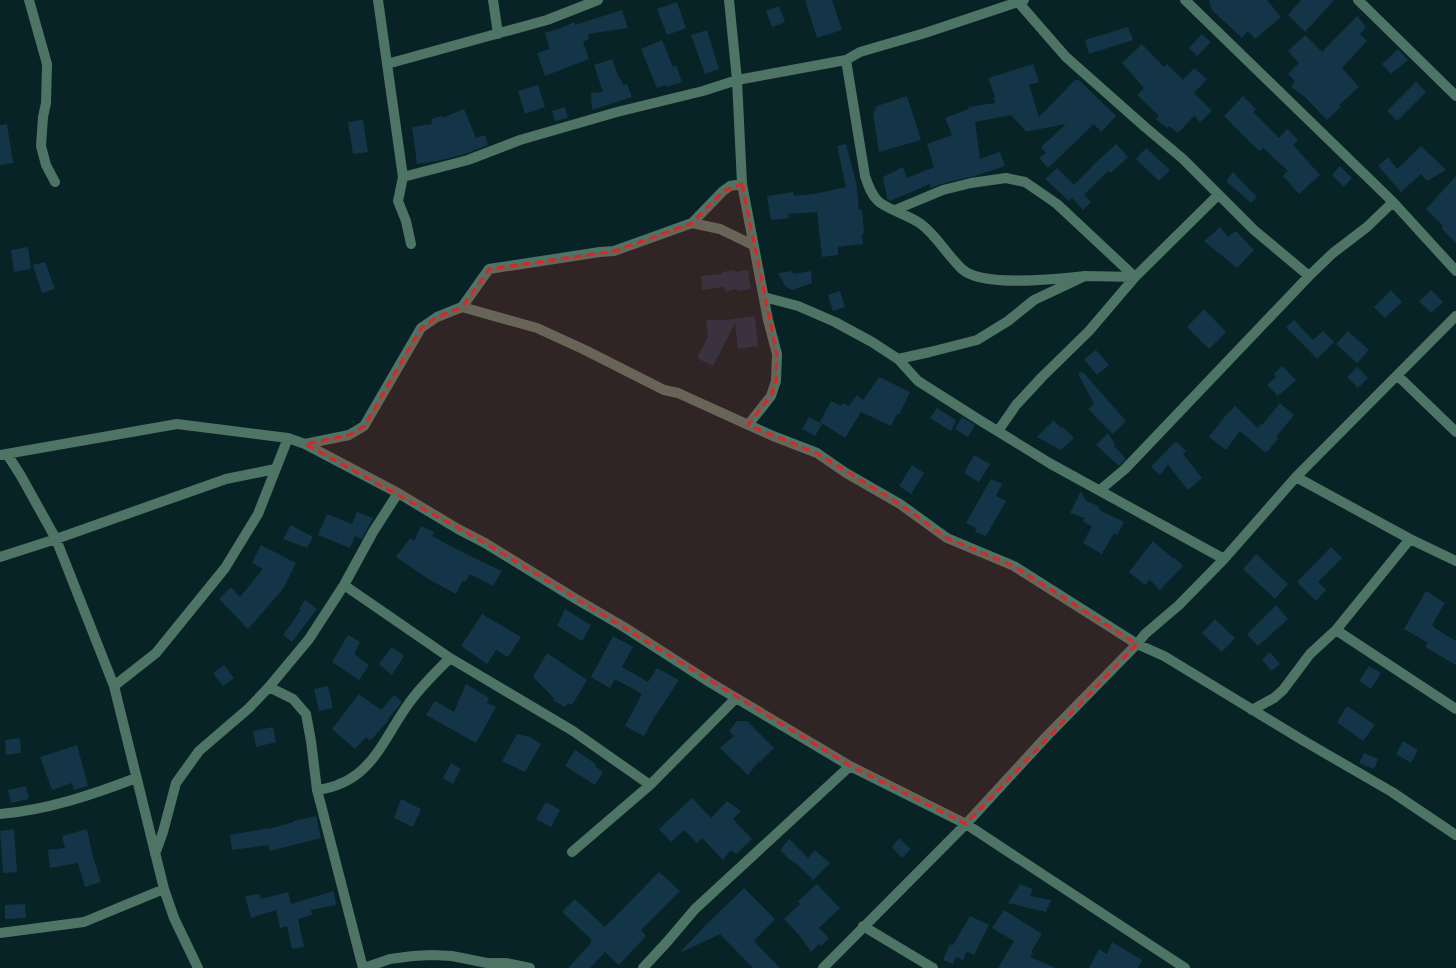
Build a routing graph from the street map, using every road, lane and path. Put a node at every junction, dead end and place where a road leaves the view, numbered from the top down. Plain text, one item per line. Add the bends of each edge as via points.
1 (29, 0) edge
2 (378, 0) edge
3 (493, 0) edge
4 (598, 0) edge
5 (729, 0) edge
6 (1185, 0) edge
7 (1358, 0) edge
8 (1021, 1) edge
9 (498, 34) junction
10 (846, 60) junction
11 (387, 64) junction
12 (737, 80) junction
13 (1456, 96) edge
14 (403, 177) junction
15 (55, 182) dead end
16 (742, 184) junction
17 (1218, 195) junction
18 (1393, 202) junction
19 (895, 210) junction
20 (692, 222) junction
21 (411, 244) dead end
22 (753, 245) junction
23 (1456, 271) edge
24 (1085, 276) junction
25 (1309, 276) junction
26 (1135, 277) junction
27 (764, 297) junction
28 (462, 307) junction
29 (1456, 316) edge
30 (898, 359) junction
31 (1398, 376) junction
32 (748, 425) junction
33 (998, 431) junction
34 (1456, 432) edge
35 (288, 438) junction
36 (305, 444) junction
37 (3, 455) edge
38 (275, 469) junction
39 (1296, 477) junction
40 (1100, 490) junction
41 (398, 493) junction
42 (56, 539) junction
43 (1410, 539) junction
44 (0, 557) edge
45 (1224, 559) junction
46 (1456, 561) edge
47 (344, 585) junction
48 (1336, 630) junction
49 (1137, 644) junction
50 (450, 658) junction
51 (114, 686) junction
52 (269, 687) junction
53 (736, 698) junction
54 (1456, 709) edge
55 (1252, 710) junction
56 (850, 766) junction
57 (136, 778) junction
58 (650, 785) junction
59 (317, 790) junction
60 (0, 814) edge
61 (966, 824) junction
62 (1456, 834) edge
63 (572, 852) dead end
64 (155, 854) junction
65 (164, 889) junction
66 (864, 926) junction
67 (0, 933) edge
68 (198, 968) edge
69 (364, 968) edge
70 (530, 968) edge
71 (643, 968) edge
72 (823, 968) edge
73 (933, 968) edge
74 (1185, 968) edge

1 - 15 street via 47,64 41,146 46,165
2 - 11 street
3 - 9 street
4 - 9 street via 547,20
5 - 12 street
6 - 18 street
7 - 13 street
8 - 10 street via 860,52
8 - 17 street via 1066,57 1183,158
9 - 11 street
10 - 12 street
10 - 19 street via 865,176 878,202
11 - 14 street
12 - 14 street via 547,132 468,160
12 - 16 street
14 - 21 street via 398,201
16 - 20 street via 730,186 723,191
16 - 22 street
17 - 25 street via 1254,230
17 - 26 street
18 - 23 street
18 - 25 street via 1367,228 1333,253
19 - 24 street via 921,224 963,270 974,276 1030,281
19 - 26 street via 943,190 972,183 1006,178 1025,182 1057,204
20 - 22 street via 720,229
20 - 28 street via 614,251 489,270
22 - 27 street
24 - 26 street
24 - 30 street via 1034,300 1008,321 977,340
25 - 40 street via 1125,469
26 - 33 street via 1089,331 1016,405
27 - 30 street via 798,306 835,322
27 - 32 street via 777,354 776,381 771,396
28 - 32 street via 537,328 664,390 678,393
28 - 36 street via 437,317 421,328 364,426 349,435
29 - 31 street
30 - 33 street via 918,381
31 - 34 street
31 - 39 street
32 - 49 street via 817,453 900,504 947,538 1014,566
33 - 40 street via 1051,464
35 - 36 street
35 - 37 street via 177,424
35 - 38 street
36 - 41 street
37 - 42 street via 21,476
38 - 42 street via 226,479
38 - 51 street via 258,514 224,568 156,653
39 - 43 street
39 - 45 street
40 - 45 street
41 - 47 street
41 - 53 street via 485,543
42 - 44 street
42 - 51 street
43 - 46 street
43 - 48 street
45 - 49 street
47 - 50 street
47 - 52 street via 309,639
48 - 54 street
48 - 55 street via 1310,654 1279,694
49 - 55 street via 1164,656
49 - 61 street
50 - 58 street via 573,731
50 - 59 street via 407,706 375,757 342,784
51 - 57 street
52 - 59 street via 293,699 306,714
52 - 64 street via 199,751 176,783
53 - 56 street
53 - 58 street
55 - 62 street via 1392,792
56 - 61 street
56 - 71 street via 695,909
57 - 60 street via 64,803
57 - 64 street
58 - 63 street
59 - 69 street
61 - 66 street
61 - 74 street
64 - 65 street
65 - 67 street via 84,922
65 - 68 street via 174,918
66 - 72 street
66 - 73 street
69 - 70 street via 390,960 432,955

